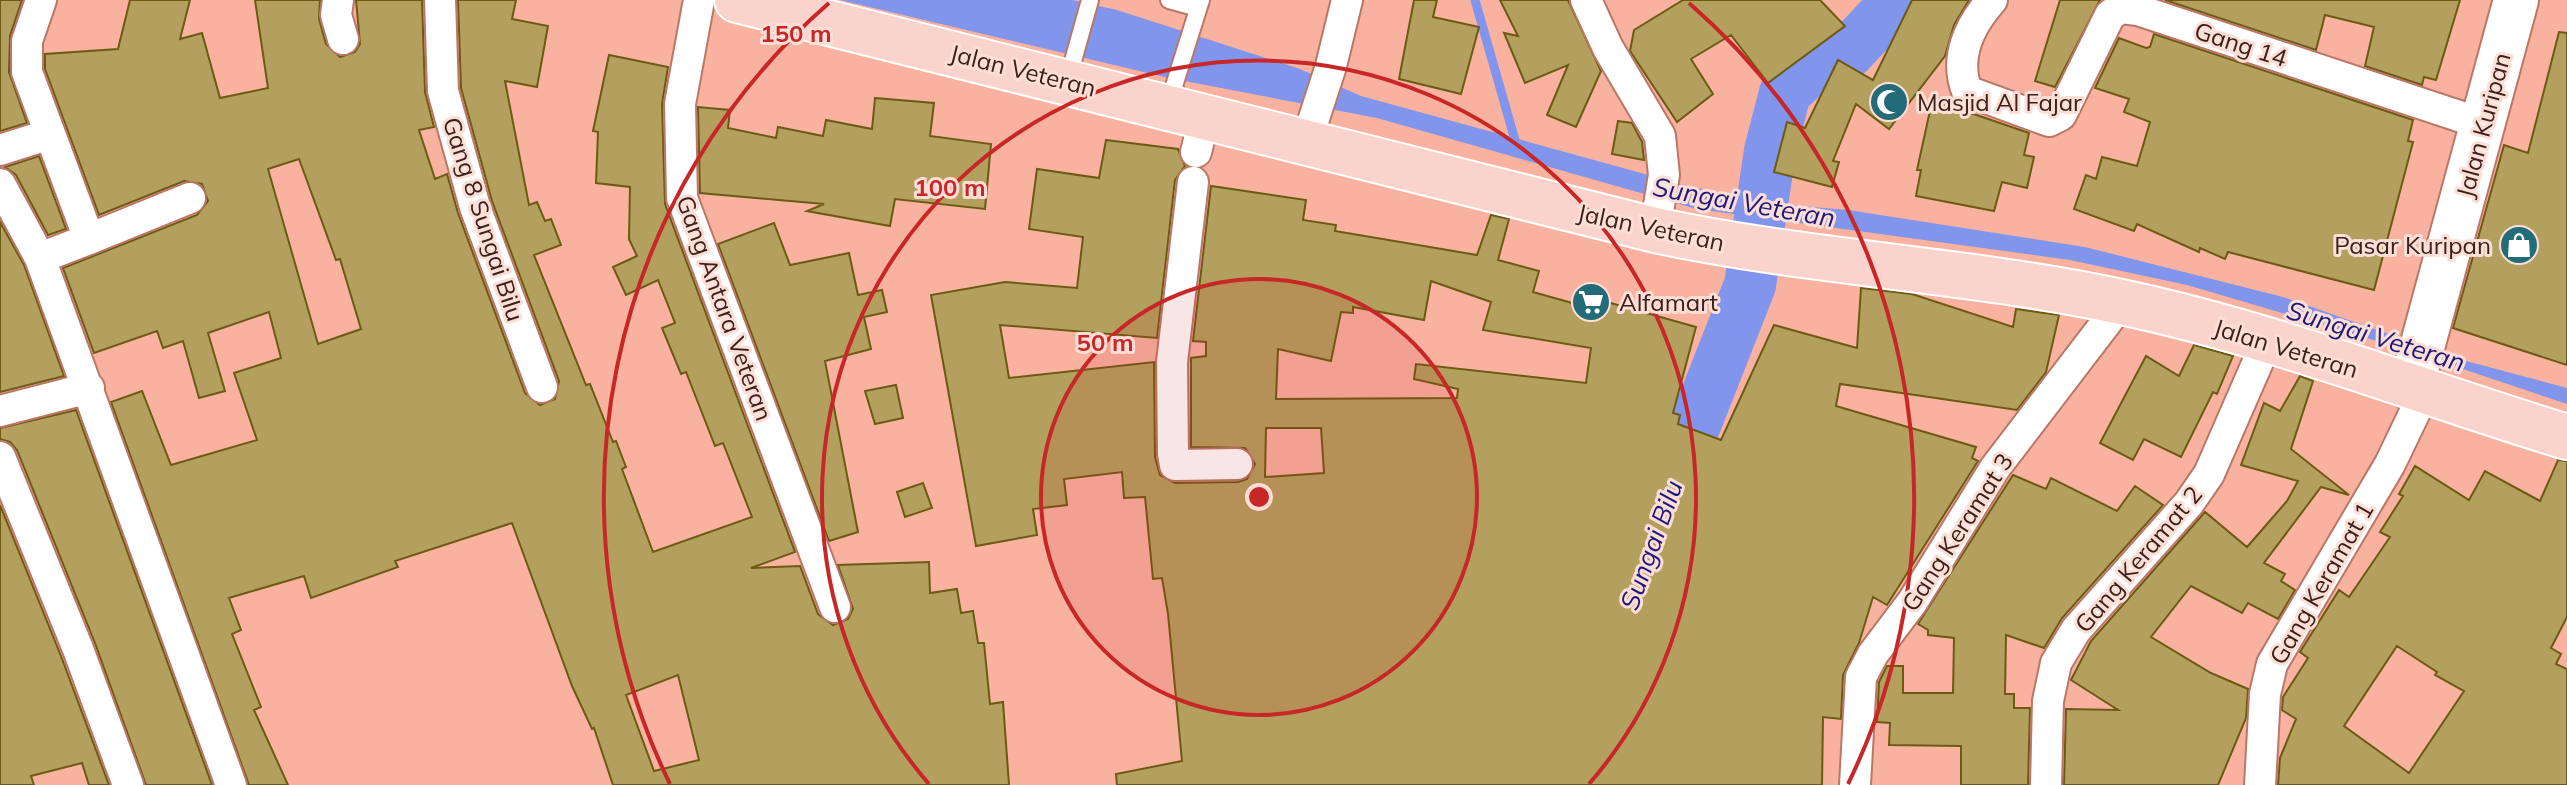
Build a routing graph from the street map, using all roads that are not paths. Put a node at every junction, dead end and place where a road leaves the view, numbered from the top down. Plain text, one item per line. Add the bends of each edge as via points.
1 (41, 0) edge
2 (338, 0) edge
3 (440, 0) edge
4 (699, 0) edge
5 (737, 0) edge
6 (1169, 0) edge
7 (1347, 0) edge
8 (1586, 0) edge
9 (1992, 0) edge
10 (2516, 0) edge
11 (1088, 6) edge
12 (1198, 9) edge
13 (343, 39) dead end
14 (1072, 66) junction
15 (2483, 124) junction
16 (1190, 129) junction
17 (1311, 129) junction
18 (50, 134) junction
19 (0, 150) edge
20 (0, 184) edge
21 (190, 198) dead end
22 (1657, 217) junction
23 (89, 239) junction
24 (40, 258) junction
25 (2122, 302) junction
26 (2267, 341) junction
27 (2417, 383) junction
28 (542, 387) dead end
29 (89, 388) junction
30 (0, 411) edge
31 (2567, 437) edge
32 (0, 457) edge
33 (1237, 464) dead end
34 (835, 607) dead end
35 (128, 785) edge
36 (231, 785) edge
37 (1855, 785) edge
38 (2046, 785) edge
39 (2260, 785) edge

1 - 18 street via 26,59
2 - 13 street
3 - 28 street, Gang 8 Sungai Bilu via 443,91 475,207
4 - 34 street, Gang Antara Veteran via 680,104 682,198
5 - 14 main road, Jalan Veteran
6 - 12 lane
7 - 17 street
8 - 22 street via 1660,136 1664,175
9 - 15 street, Gang 14 via 1960,59 1967,91 2049,121 2061,115 2110,15 2121,8
10 - 15 main road, Jalan Kuripan
11 - 14 lane
12 - 16 lane
14 - 16 main road, Jalan Veteran
15 - 27 main road, Jalan Kuripan
16 - 17 main road, Jalan Veteran
16 - 33 street via 1172,362 1173,454 1175,465
17 - 22 main road, Jalan Veteran
18 - 19 street
18 - 23 street
20 - 24 street
21 - 23 street
22 - 25 main road, Jalan Veteran via 1725,244
23 - 24 street
24 - 29 street
25 - 26 main road, Jalan Veteran
25 - 37 street, Gang Keramat 3 via 1995,468 1913,601 1873,654 1861,677
26 - 27 main road, Jalan Veteran
26 - 38 street, Gang Keramat 2 via 2209,474 2076,630 2056,663 2048,701
27 - 31 main road, Jalan Veteran
27 - 39 street, Gang Keramat 1 via 2390,464 2272,664 2265,694
29 - 30 street
29 - 36 street
32 - 35 street

